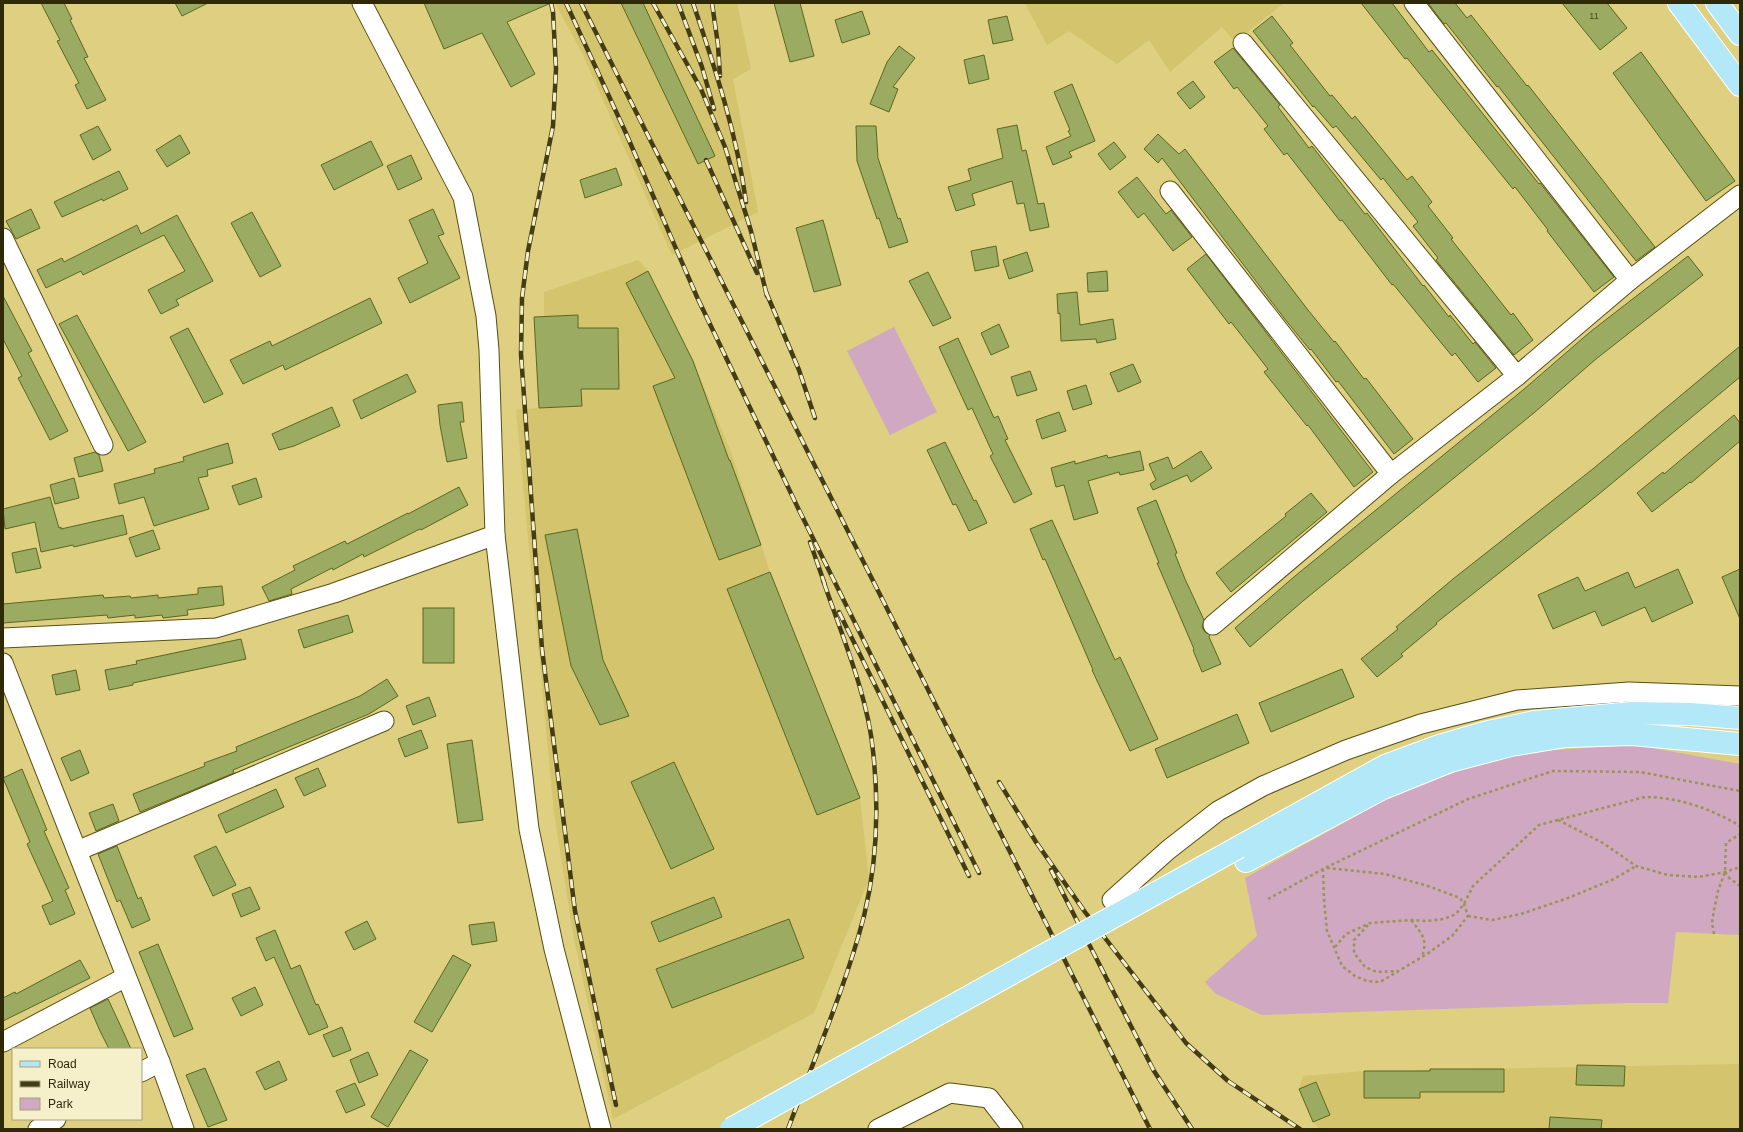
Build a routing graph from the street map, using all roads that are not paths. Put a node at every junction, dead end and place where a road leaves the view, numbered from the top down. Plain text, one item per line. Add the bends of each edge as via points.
1 (362, 3) edge
2 (1414, 3) edge
3 (1679, 3) edge
4 (1717, 3) edge
5 (1740, 34) edge
6 (1243, 43) dead end
7 (1740, 85) edge
8 (1170, 191) dead end
9 (1740, 195) edge
10 (3, 238) edge
11 (1630, 280) junction
12 (1517, 376) junction
13 (103, 445) dead end
14 (1391, 474) junction
15 (495, 535) junction
16 (1213, 625) dead end
17 (3, 638) edge
18 (3, 662) edge
19 (1740, 696) edge
20 (1740, 718) edge
21 (384, 721) dead end
22 (1740, 744) edge
23 (77, 851) junction
24 (1243, 854) junction
25 (1112, 900) dead end
26 (126, 976) junction
27 (3, 1042) edge
28 (160, 1062) junction
29 (142, 1071) edge
30 (54, 1120) edge
31 (38, 1129) edge
32 (184, 1129) edge
33 (601, 1129) edge
34 (731, 1129) edge
35 (762, 1129) edge
36 (878, 1129) edge
37 (1013, 1129) edge

1 - 15 street via 463,197 486,316
2 - 11 street
3 - 7 main road
4 - 5 main road
6 - 12 street
8 - 14 street
9 - 11 street
10 - 13 street
11 - 12 street
12 - 14 street
14 - 16 street
15 - 17 street via 334,594 216,628
15 - 33 street via 529,829 554,949
18 - 23 street
19 - 25 street via 1629,692 1517,700 1420,724 1346,750 1263,786 1218,811 1168,850
20 - 24 main road via 1633,712 1534,722 1484,733 1385,766
21 - 23 street
22 - 24 main road via 1632,734 1566,736 1511,745 1450,761 1383,788
23 - 26 street
24 - 34 main road, bridge
24 - 35 main road
26 - 27 street
26 - 28 street
28 - 29 street
28 - 32 street
30 - 31 street
36 - 37 street via 950,1093 989,1098

